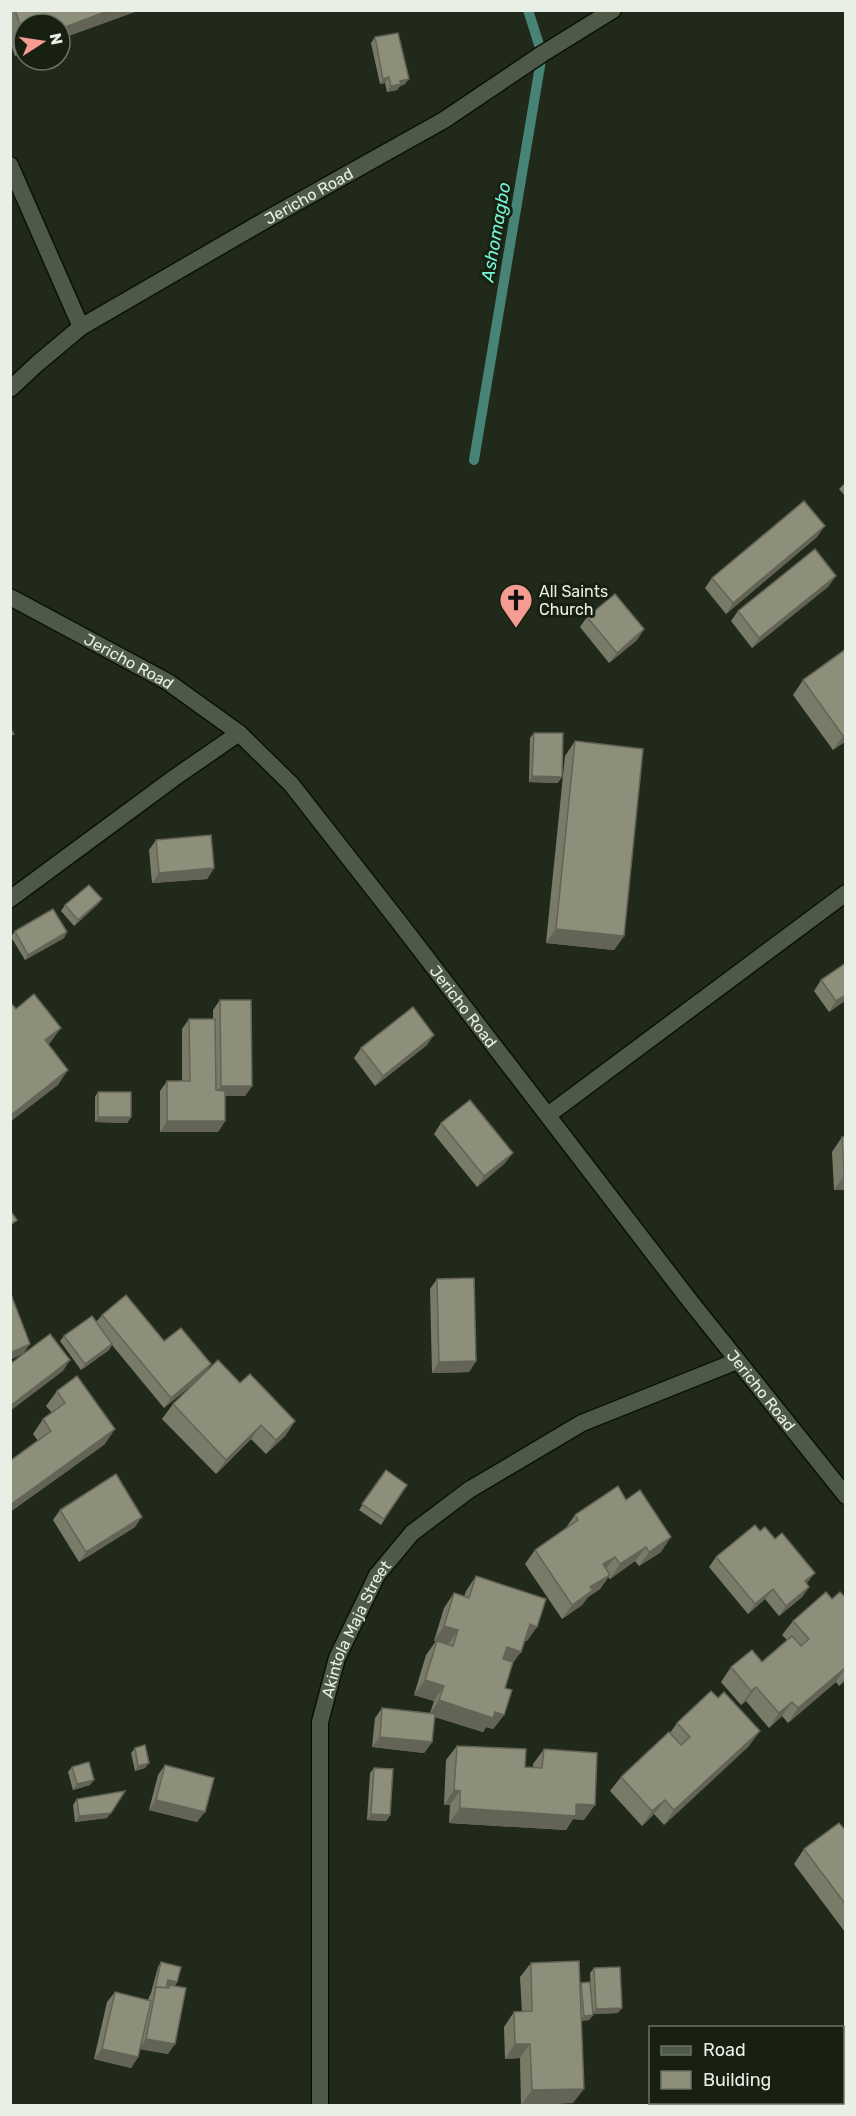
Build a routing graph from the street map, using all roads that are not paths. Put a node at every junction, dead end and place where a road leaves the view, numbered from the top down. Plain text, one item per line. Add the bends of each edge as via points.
1 (613, 10) edge
2 (10, 165) edge
3 (81, 327) junction
4 (10, 389) edge
5 (10, 597) edge
6 (239, 733) junction
7 (846, 892) edge
8 (10, 899) edge
9 (548, 1115) junction
10 (737, 1361) junction
11 (846, 1496) edge
12 (320, 2106) edge

1 - 3 street, Jericho Road via 444,120
2 - 3 street
3 - 4 street, Jericho Road
5 - 6 street, Jericho Road via 168,682
6 - 8 street
6 - 9 street, Jericho Road via 291,784
7 - 9 street
9 - 10 street, Jericho Road
10 - 11 street, Jericho Road
10 - 12 street, Akintola Maja Street via 582,1423 490,1477 412,1533 377,1575 337,1658 320,1722

